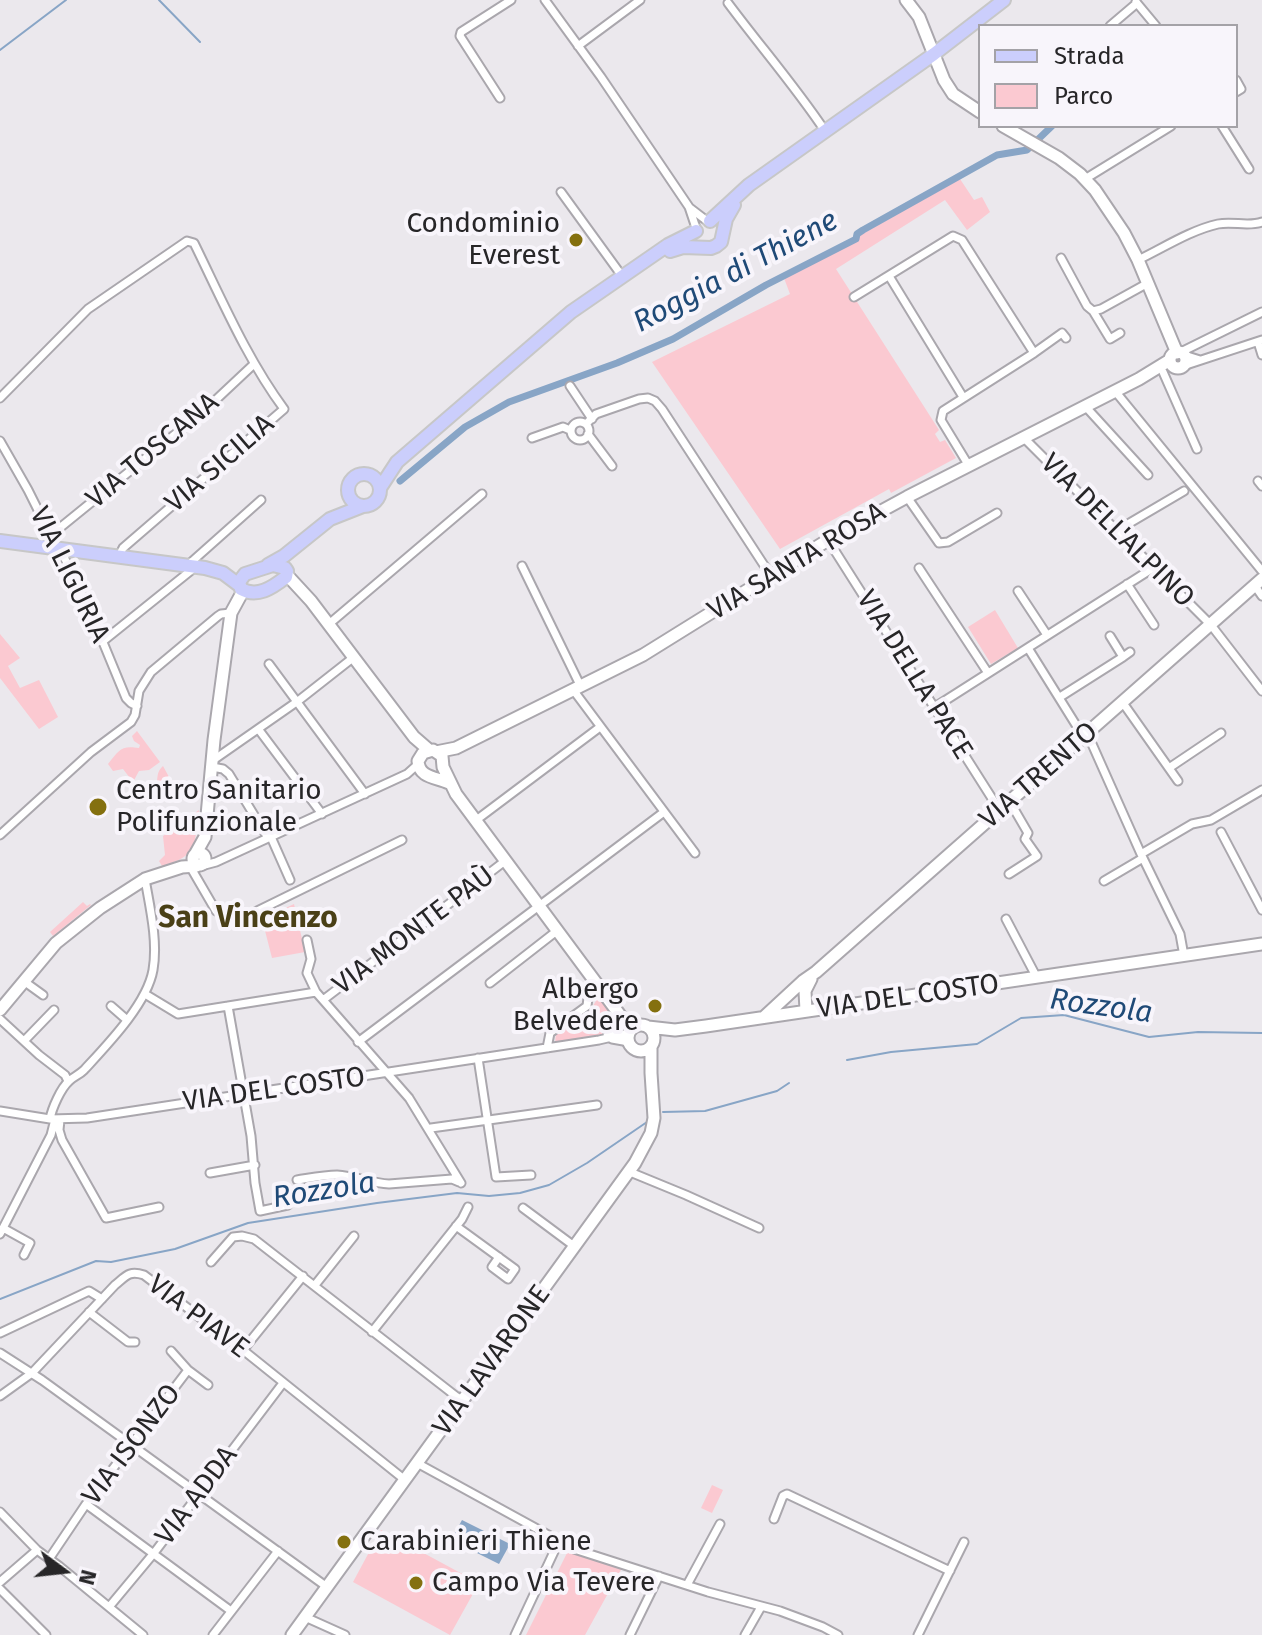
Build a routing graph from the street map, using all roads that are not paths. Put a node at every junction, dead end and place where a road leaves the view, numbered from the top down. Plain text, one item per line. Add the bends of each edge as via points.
1 (511, 0) edge
2 (545, 0) edge
3 (640, 0) edge
4 (906, 0) edge
5 (1004, 0) edge
6 (1136, 2) edge
7 (728, 3) dead end
8 (1112, 24) edge
9 (1154, 24) edge
10 (578, 46) junction
11 (934, 54) junction
12 (500, 98) dead end
13 (978, 111) edge
14 (1006, 128) edge
15 (1168, 128) edge
16 (1223, 128) edge
17 (825, 131) junction
18 (1249, 169) dead end
19 (1085, 179) junction
20 (561, 192) dead end
21 (742, 192) junction
22 (702, 225) junction
23 (1260, 226) edge
24 (723, 232) junction
25 (703, 247) junction
26 (650, 257) junction
27 (1061, 258) dead end
28 (1138, 260) junction
29 (622, 276) junction
30 (889, 276) junction
31 (1148, 283) junction
32 (854, 297) dead end
33 (1093, 311) junction
34 (1262, 312) edge
35 (1120, 333) dead end
36 (1066, 338) dead end
37 (1260, 341) edge
38 (1034, 353) junction
39 (1262, 355) edge
40 (1177, 356) junction
41 (254, 364) junction
42 (1163, 372) junction
43 (1139, 379) junction
44 (570, 386) dead end
45 (1115, 391) junction
46 (963, 397) junction
47 (0, 398) edge
48 (1085, 406) junction
49 (589, 421) junction
50 (570, 430) junction
51 (588, 434) junction
52 (1023, 437) junction
53 (532, 438) dead end
54 (0, 441) edge
55 (1197, 449) dead end
56 (397, 462) junction
57 (612, 466) dead end
58 (969, 466) junction
59 (364, 474) junction
60 (1148, 475) dead end
61 (380, 488) junction
62 (1184, 491) dead end
63 (348, 494) junction
64 (482, 494) dead end
65 (907, 497) junction
66 (261, 500) dead end
67 (363, 506) junction
68 (997, 513) dead end
69 (330, 519) junction
70 (1116, 531) junction
71 (51, 535) junction
72 (828, 540) junction
73 (0, 541) edge
74 (302, 542) junction
75 (58, 548) junction
76 (119, 556) junction
77 (196, 566) junction
78 (522, 566) dead end
79 (261, 568) junction
80 (919, 568) dead end
81 (1153, 568) junction
82 (1262, 571) edge
83 (287, 573) junction
84 (771, 576) junction
85 (1127, 584) junction
86 (274, 585) junction
87 (1260, 587) edge
88 (241, 588) junction
89 (1018, 591) dead end
90 (260, 592) junction
91 (317, 610) junction
92 (226, 614) junction
93 (329, 624) junction
94 (1154, 625) dead end
95 (1211, 625) junction
96 (1047, 635) junction
97 (1110, 636) dead end
98 (102, 642) junction
99 (1028, 648) junction
100 (354, 657) junction
101 (269, 664) dead end
102 (988, 673) junction
103 (578, 689) junction
104 (1262, 691) edge
105 (1060, 697) junction
106 (298, 701) junction
107 (1123, 703) junction
108 (137, 706) junction
109 (935, 707) junction
110 (600, 727) junction
111 (259, 730) junction
112 (1221, 733) dead end
113 (1085, 736) junction
114 (456, 748) junction
115 (427, 762) junction
116 (212, 764) junction
117 (443, 765) junction
118 (1169, 768) junction
119 (1178, 781) dead end
120 (449, 783) junction
121 (1262, 790) edge
122 (365, 794) junction
123 (1010, 802) junction
124 (1000, 811) junction
125 (664, 812) junction
126 (322, 814) junction
127 (475, 821) junction
128 (1221, 832) dead end
129 (0, 835) edge
130 (270, 838) junction
131 (402, 840) dead end
132 (695, 853) dead end
133 (1142, 856) junction
134 (505, 861) junction
135 (195, 862) junction
136 (1009, 874) dead end
137 (145, 879) junction
138 (290, 880) dead end
139 (1104, 881) dead end
140 (540, 907) junction
141 (1262, 910) edge
142 (1006, 919) dead end
143 (558, 930) junction
144 (307, 940) dead end
145 (1262, 944) edge
146 (1184, 956) junction
147 (816, 972) junction
148 (1037, 978) junction
149 (25, 982) junction
150 (490, 983) dead end
151 (316, 992) junction
152 (584, 992) dead end
153 (145, 994) junction
154 (789, 994) junction
155 (43, 995) dead end
156 (323, 1000) junction
157 (613, 1004) junction
158 (111, 1006) dead end
159 (228, 1006) junction
160 (0, 1010) edge
161 (54, 1010) dead end
162 (806, 1011) junction
163 (793, 1013) junction
164 (764, 1017) junction
165 (0, 1019) edge
166 (127, 1020) junction
167 (675, 1030) junction
168 (636, 1034) junction
169 (602, 1039) junction
170 (24, 1041) junction
171 (358, 1042) junction
172 (652, 1044) junction
173 (547, 1048) junction
174 (478, 1058) junction
175 (385, 1073) junction
176 (651, 1073) junction
177 (68, 1081) junction
178 (244, 1095) junction
179 (597, 1105) dead end
180 (0, 1111) edge
181 (55, 1119) junction
182 (488, 1120) junction
183 (431, 1128) dead end
184 (255, 1165) junction
185 (630, 1172) junction
186 (210, 1173) dead end
187 (531, 1175) dead end
188 (297, 1180) dead end
189 (288, 1205) dead end
190 (159, 1207) dead end
191 (468, 1207) dead end
192 (523, 1208) dead end
193 (456, 1226) junction
194 (759, 1228) dead end
195 (1, 1231) edge
196 (354, 1236) dead end
197 (574, 1246) junction
198 (24, 1255) dead end
199 (499, 1257) dead end
200 (211, 1262) dead end
201 (303, 1276) junction
202 (315, 1285) junction
203 (102, 1299) junction
204 (89, 1312) junction
205 (372, 1332) junction
206 (0, 1333) edge
207 (135, 1342) dead end
208 (243, 1350) junction
209 (171, 1351) dead end
210 (0, 1353) edge
211 (188, 1370) junction
212 (32, 1373) junction
213 (283, 1383) junction
214 (208, 1385) dead end
215 (0, 1396) edge
216 (463, 1400) junction
217 (131, 1445) junction
218 (417, 1463) junction
219 (405, 1480) junction
220 (199, 1494) junction
221 (86, 1504) junction
222 (0, 1512) edge
223 (774, 1519) dead end
224 (720, 1524) dead end
225 (559, 1541) junction
226 (964, 1542) dead end
227 (37, 1550) junction
228 (278, 1551) junction
229 (154, 1553) junction
230 (49, 1559) junction
231 (950, 1571) junction
232 (659, 1576) junction
233 (0, 1582) edge
234 (687, 1585) junction
235 (327, 1587) junction
236 (0, 1589) edge
237 (109, 1607) junction
238 (761, 1607) junction
239 (231, 1611) junction
240 (305, 1617) junction
241 (46, 1635) edge
242 (143, 1635) edge
243 (213, 1635) edge
244 (292, 1635) edge
245 (345, 1635) edge
246 (515, 1635) edge
247 (630, 1635) edge
248 (745, 1635) edge
249 (838, 1635) edge
250 (918, 1635) edge

1 - 12 street via 460,36
2 - 10 street
3 - 10 street
4 - 11 street
5 - 11 main road
6 - 8 street
6 - 9 street
7 - 17 street
10 - 22 street
11 - 13 street via 953,94
11 - 17 main road
14 - 19 street
15 - 19 street
16 - 18 street
17 - 21 main road
19 - 28 street
20 - 29 street
21 - 22 main road
21 - 24 main road
22 - 24 main road via 719,225
22 - 25 main road via 697,241
22 - 26 main road
23 - 28 street via 1217,224
24 - 25 main road via 718,245
25 - 26 main road
26 - 29 main road
27 - 33 street
28 - 31 street
29 - 56 main road via 571,312
30 - 32 street
30 - 38 street via 953,236 959,238
30 - 46 street
31 - 33 street
31 - 40 street
33 - 35 street via 1110,339
34 - 40 street
36 - 38 street via 1062,333
37 - 39 street
37 - 40 street via 1200,360
38 - 46 street
40 - 42 street, VIA SANTA ROSA
40 - 43 street, VIA SANTA ROSA
41 - 47 street via 194,243 187,241 88,309
41 - 71 street, VIA TOSCANA
41 - 76 street, VIA SICILIA via 284,409
42 - 43 street, VIA SANTA ROSA
42 - 55 street
43 - 45 street, VIA SANTA ROSA
44 - 49 street
45 - 48 street, VIA SANTA ROSA
45 - 82 street
46 - 58 street via 943,411 941,420
48 - 52 street, VIA SANTA ROSA
48 - 60 street
49 - 50 street via 575,422
49 - 51 street
49 - 84 street via 639,399 655,401
50 - 51 street via 579,440
50 - 53 street via 563,427
51 - 57 street
52 - 58 street, VIA SANTA ROSA
52 - 70 street, VIA DELL'ALPINO
54 - 71 street, VIA LIGURIA
56 - 59 main road
56 - 61 main road
58 - 65 street, VIA SANTA ROSA
59 - 61 main road via 376,479
59 - 63 main road via 353,478
61 - 67 main road via 375,501
62 - 70 street
63 - 67 main road
63 - 69 main road
64 - 93 street
65 - 68 street via 939,543
65 - 72 street, VIA SANTA ROSA
66 - 77 street
67 - 69 main road
69 - 74 main road
70 - 81 street, VIA DELL'ALPINO
71 - 75 street, VIA LIGURIA
72 - 84 street, VIA SANTA ROSA
72 - 109 street, VIA DELLA PACE
73 - 75 main road
74 - 79 main road
74 - 83 main road
75 - 76 main road
75 - 98 street, VIA LIGURIA
76 - 77 main road
77 - 79 main road
77 - 88 main road via 223,573
77 - 98 street
78 - 103 street
79 - 83 main road via 277,565
79 - 88 main road via 245,574
80 - 102 street
81 - 85 street
81 - 95 street, VIA DELL'ALPINO
83 - 86 main road
83 - 91 street
84 - 103 street, VIA SANTA ROSA
85 - 94 street
85 - 96 street
86 - 90 main road
86 - 91 street via 291,590
87 - 95 street, VIA TRENTO
88 - 90 main road
88 - 92 street
89 - 96 street
90 - 92 street
91 - 93 street
92 - 108 street via 151,672
92 - 116 street
93 - 100 street
95 - 104 street, VIA DELL'ALPINO
95 - 107 street, VIA TRENTO
96 - 99 street
97 - 105 street via 1127,655
98 - 108 street, VIA LIGURIA via 126,698
99 - 102 street
99 - 105 street
100 - 106 street
100 - 115 street
101 - 106 street
102 - 109 street
103 - 110 street
103 - 114 street, VIA SANTA ROSA
105 - 113 street
106 - 111 street
106 - 122 street
107 - 113 street, VIA TRENTO
107 - 118 street
108 - 129 street via 131,722
109 - 124 street, VIA DELLA PACE
110 - 125 street
110 - 127 street
111 - 116 street
111 - 126 street
112 - 118 street
113 - 123 street, VIA TRENTO
113 - 133 street
114 - 115 street, VIA SANTA ROSA
114 - 117 street, VIA SANTA ROSA
115 - 117 street via 442,756
115 - 120 street
115 - 122 street
116 - 130 street via 229,774
116 - 135 street via 205,837
117 - 120 street
118 - 119 street
120 - 127 street
121 - 133 street
122 - 126 street
123 - 124 street, VIA TRENTO
123 - 136 street via 1037,856
124 - 147 street, VIA TRENTO
125 - 132 street
125 - 140 street
126 - 130 street
127 - 134 street
128 - 141 street
130 - 135 street via 219,860
130 - 138 street
131 - 135 street via 241,919 216,911
133 - 139 street
133 - 146 street via 1180,934
134 - 140 street
134 - 156 street, VIA MONTE PAÙ
135 - 137 street
137 - 149 street via 71,930
137 - 153 street via 154,939
140 - 143 street
140 - 171 street
142 - 148 street
143 - 150 street
143 - 157 street
144 - 151 street via 307,973
145 - 146 street, VIA DEL COSTO
146 - 148 street, VIA DEL COSTO
147 - 154 street, VIA TRENTO
147 - 162 street via 805,991
148 - 162 street, VIA DEL COSTO
149 - 155 street
149 - 160 street
151 - 156 street
151 - 159 street
152 - 173 street via 587,1006 550,1033
153 - 159 street via 178,1014
153 - 166 street
154 - 163 street
154 - 164 street, VIA TRENTO
156 - 171 street
157 - 168 street
157 - 169 street via 617,1026
158 - 166 street
159 - 178 street
161 - 170 street
162 - 163 street, VIA DEL COSTO
163 - 164 street, VIA DEL COSTO
164 - 167 street, VIA DEL COSTO
165 - 170 street
166 - 177 street via 80,1075
167 - 168 street, VIA DEL COSTO
167 - 172 street
168 - 169 street, VIA DEL COSTO
168 - 172 street via 644,1050
168 - 172 street via 653,1033
168 - 176 street, VIA LAVARONE
169 - 173 street, VIA DEL COSTO
170 - 177 street
171 - 175 street
172 - 176 street, VIA LAVARONE
173 - 174 street, VIA DEL COSTO
174 - 175 street, VIA DEL COSTO
174 - 182 street
175 - 178 street, VIA DEL COSTO
175 - 188 street via 409,1098 461,1183 452,1179 379,1184 335,1175
176 - 185 street, VIA LAVARONE via 651,1133
177 - 181 street via 54,1105
178 - 181 street, VIA DEL COSTO
178 - 184 street
179 - 182 street
180 - 181 street, VIA DEL COSTO
181 - 190 street via 106,1218
181 - 195 street
182 - 183 street
182 - 187 street via 496,1177
184 - 186 street
184 - 189 street via 260,1211
185 - 194 street
185 - 197 street, VIA LAVARONE
191 - 193 street
192 - 197 street
193 - 199 street
193 - 205 street
195 - 198 street via 30,1243
196 - 202 street
197 - 216 street, VIA LAVARONE
200 - 201 street via 233,1237 242,1236 254,1239
201 - 202 street
201 - 208 street
202 - 205 street
203 - 204 street, VIA PIAVE
203 - 206 street via 89,1291
203 - 208 street, VIA PIAVE via 130,1273 144,1275
204 - 207 street
204 - 212 street, VIA PIAVE
205 - 216 street
208 - 213 street, VIA PIAVE
209 - 211 street, VIA ISONZO
210 - 212 street
211 - 214 street, VIA ISONZO
211 - 217 street, VIA ISONZO
212 - 215 street, VIA PIAVE
212 - 217 street
213 - 219 street, VIA PIAVE
213 - 220 street, VIA ADDA
216 - 218 street, VIA LAVARONE
217 - 220 street
217 - 221 street, VIA ISONZO
218 - 219 street, VIA LAVARONE
218 - 225 street
219 - 235 street, VIA LAVARONE
220 - 228 street
220 - 229 street, VIA ADDA
221 - 229 street
221 - 230 street, VIA ISONZO
222 - 227 street
223 - 231 street via 787,1494
224 - 234 street
225 - 232 street
225 - 246 street
226 - 231 street
227 - 230 street
227 - 233 street
228 - 235 street
228 - 239 street
229 - 237 street, VIA ADDA
229 - 239 street
230 - 237 street
231 - 250 street
232 - 234 street
232 - 247 street
234 - 238 street
235 - 240 street, VIA LAVARONE
236 - 241 street
237 - 242 street
238 - 248 street
238 - 249 street
239 - 243 street
240 - 244 street, VIA LAVARONE
240 - 245 street

